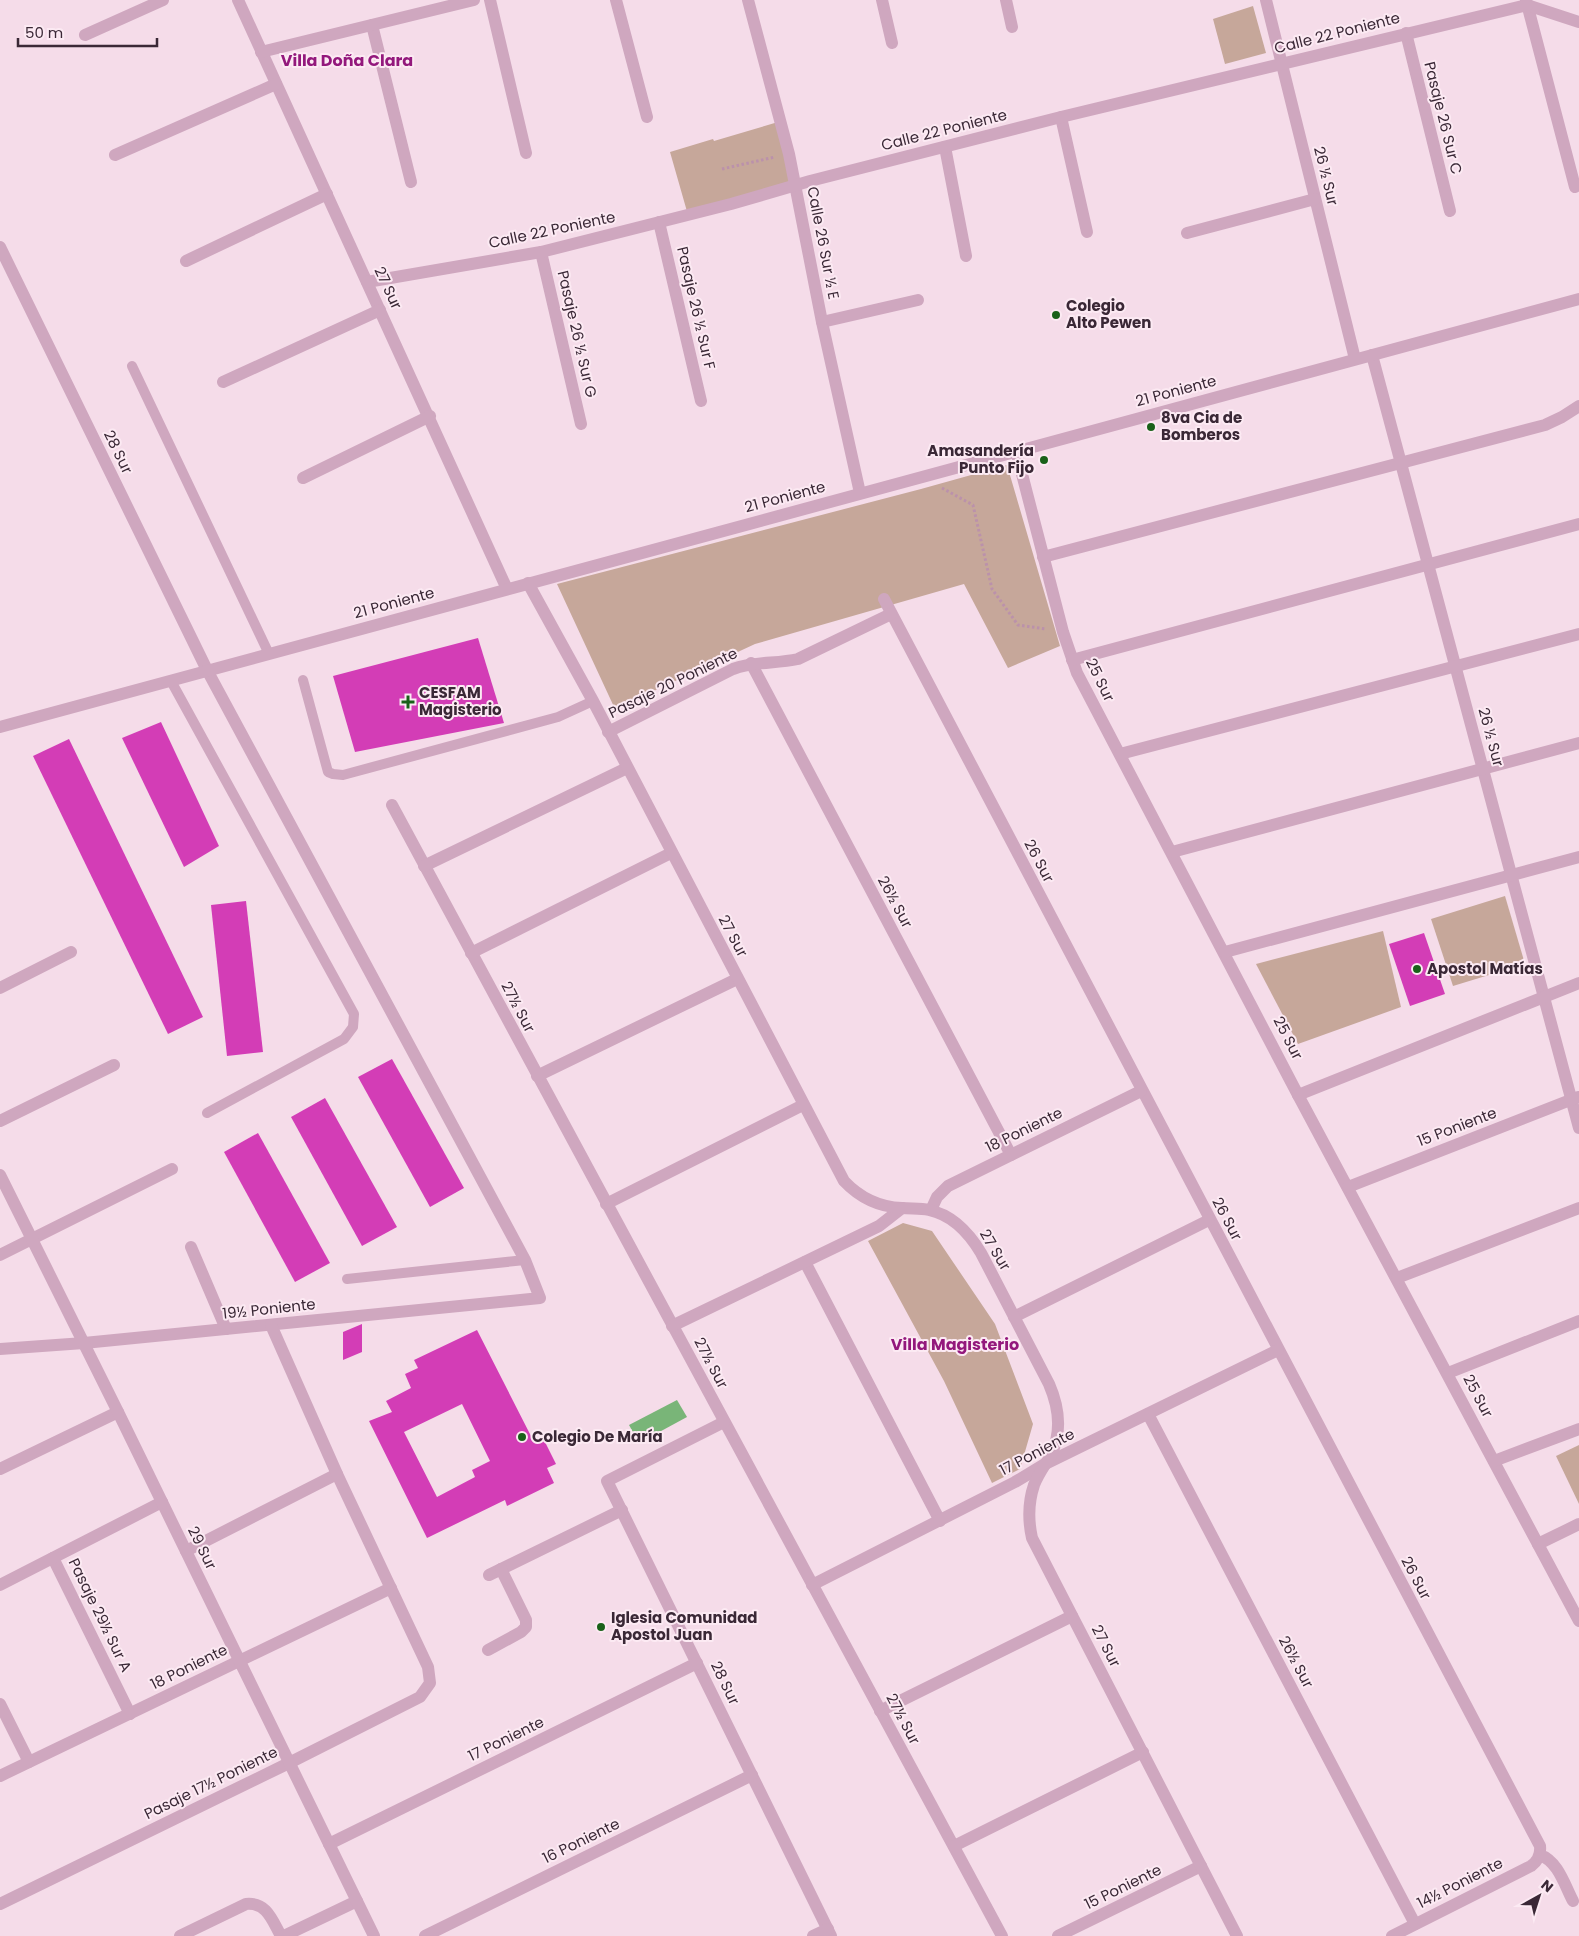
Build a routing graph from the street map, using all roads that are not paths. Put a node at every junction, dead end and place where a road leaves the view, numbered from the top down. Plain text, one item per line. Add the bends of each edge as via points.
1 (163, 0) edge
2 (238, 0) edge
3 (474, 0) edge
4 (490, 0) edge
5 (616, 0) edge
6 (748, 0) edge
7 (882, 0) edge
8 (1006, 0) edge
9 (1266, 0) edge
10 (1527, 2) edge
11 (1579, 22) edge
12 (372, 25) junction
13 (1012, 27) dead end
14 (1406, 33) junction
15 (85, 35) dead end
16 (892, 43) dead end
17 (262, 52) junction
18 (1282, 63) junction
19 (276, 84) junction
20 (647, 116) dead end
21 (1060, 117) junction
22 (945, 147) junction
23 (526, 153) dead end
24 (115, 155) dead end
25 (411, 182) dead end
26 (796, 185) junction
27 (1575, 187) dead end
28 (327, 194) junction
29 (1315, 199) junction
30 (1450, 211) dead end
31 (659, 222) junction
32 (1087, 232) dead end
33 (1187, 233) dead end
34 (0, 247) edge
35 (541, 252) junction
36 (966, 256) dead end
37 (186, 261) dead end
38 (367, 282) junction
39 (1579, 299) edge
40 (918, 300) dead end
41 (380, 310) junction
42 (822, 322) junction
43 (1372, 355) junction
44 (1355, 360) junction
45 (132, 366) dead end
46 (223, 382) dead end
47 (701, 401) dead end
48 (1579, 406) edge
49 (430, 416) junction
50 (581, 424) dead end
51 (1016, 451) junction
52 (1401, 463) junction
53 (303, 478) dead end
54 (860, 494) junction
55 (1579, 524) edge
56 (1043, 557) junction
57 (1429, 564) junction
58 (528, 584) junction
59 (507, 589) junction
60 (884, 599) dead end
61 (891, 614) junction
62 (1579, 634) edge
63 (269, 654) junction
64 (1072, 660) junction
65 (751, 664) junction
66 (1456, 666) junction
67 (207, 670) junction
68 (171, 680) junction
69 (304, 680) dead end
70 (592, 701) junction
71 (0, 727) edge
72 (608, 732) junction
73 (1579, 743) edge
74 (1120, 754) junction
75 (627, 768) junction
76 (1483, 769) junction
77 (392, 805) dead end
78 (1172, 852) junction
79 (671, 853) junction
80 (1579, 857) edge
81 (424, 866) junction
82 (1511, 876) junction
83 (71, 952) dead end
84 (1225, 952) junction
85 (471, 953) junction
86 (738, 979) junction
87 (1579, 983) edge
88 (0, 988) edge
89 (1544, 998) junction
90 (114, 1065) dead end
91 (537, 1076) junction
92 (1142, 1091) junction
93 (1298, 1095) junction
94 (1575, 1099) edge
95 (804, 1105) junction
96 (207, 1113) dead end
97 (0, 1121) edge
98 (1579, 1128) edge
99 (1011, 1155) junction
100 (172, 1169) dead end
101 (0, 1175) edge
102 (1348, 1187) junction
103 (606, 1204) junction
104 (902, 1208) junction
105 (1579, 1208) edge
106 (931, 1210) junction
107 (1210, 1220) junction
108 (32, 1239) junction
109 (191, 1247) dead end
110 (0, 1255) edge
111 (525, 1260) junction
112 (805, 1262) junction
113 (1397, 1278) junction
114 (348, 1279) dead end
115 (540, 1298) joint
116 (1014, 1317) junction
117 (1579, 1321) edge
118 (271, 1325) junction
119 (672, 1326) junction
120 (226, 1329) junction
121 (84, 1343) junction
122 (0, 1349) edge
123 (1278, 1350) junction
124 (1448, 1373) junction
125 (118, 1412) junction
126 (1148, 1414) junction
127 (724, 1422) junction
128 (1579, 1428) edge
129 (1494, 1461) junction
130 (1045, 1464) junction
131 (0, 1469) edge
132 (337, 1474) junction
133 (162, 1502) junction
134 (622, 1510) junction
135 (940, 1520) junction
136 (1579, 1524) edge
137 (1538, 1544) junction
138 (186, 1551) junction
139 (54, 1558) junction
140 (502, 1569) junction
141 (489, 1575) dead end
142 (812, 1585) junction
143 (0, 1586) edge
144 (391, 1588) junction
145 (1072, 1616) junction
146 (1579, 1621) edge
147 (488, 1650) dead end
148 (240, 1661) junction
149 (697, 1663) junction
150 (0, 1704) edge
151 (880, 1711) junction
152 (130, 1714) junction
153 (1143, 1752) junction
154 (28, 1762) junction
155 (289, 1763) junction
156 (752, 1775) junction
157 (0, 1776) edge
158 (329, 1844) junction
159 (954, 1846) junction
160 (1540, 1856) junction
161 (1201, 1866) junction
162 (357, 1901) junction
163 (1573, 1901) dead end
164 (0, 1904) edge
165 (1415, 1924) junction
166 (829, 1932) edge
167 (180, 1936) edge
168 (283, 1936) edge
169 (374, 1936) edge
170 (425, 1936) edge
171 (813, 1936) edge
172 (1002, 1936) edge
173 (1058, 1936) edge
174 (1237, 1936) edge
175 (1392, 1936) edge

1 - 15 street
2 - 17 street, 27 Sur
3 - 12 street
4 - 23 street
5 - 20 street
6 - 26 street, Calle 26 Sur ½ E
7 - 16 street
8 - 13 street
9 - 18 street, 26 ½ Sur
10 - 11 street
10 - 14 street, Calle 22 Poniente
10 - 27 street
12 - 17 street
12 - 25 street
14 - 18 street, Calle 22 Poniente
14 - 30 street, Pasaje 26 Sur C
17 - 19 street, 27 Sur
18 - 21 street, Calle 22 Poniente
18 - 29 street, 26 ½ Sur
19 - 24 street
19 - 28 street, 27 Sur
21 - 22 street, Calle 22 Poniente
21 - 32 street
22 - 26 street, Calle 22 Poniente
22 - 36 street
26 - 31 street, Calle 22 Poniente
26 - 42 street, Calle 26 Sur ½ E
28 - 37 street
28 - 38 street, 27 Sur
29 - 33 street
29 - 44 street, 26 ½ Sur
31 - 35 street, Calle 22 Poniente
31 - 47 street, Pasaje 26 ½ Sur F
34 - 67 street, 28 Sur
35 - 38 street, Calle 22 Poniente
35 - 50 street, Pasaje 26 ½ Sur G
38 - 41 street, 27 Sur
39 - 43 street, 21 Poniente
40 - 42 street
41 - 46 street
41 - 49 street, 27 Sur
42 - 54 street, Calle 26 Sur ½ E
43 - 44 street, 21 Poniente
43 - 52 street, 26 ½ Sur
44 - 51 street, 21 Poniente
45 - 63 lane
48 - 52 street via 1545,425
49 - 53 street
49 - 59 street, 27 Sur
51 - 54 street, 21 Poniente
51 - 56 street, 25 Sur
52 - 56 street
52 - 57 street, 26 ½ Sur
54 - 58 street, 21 Poniente
55 - 57 street
56 - 64 street, 25 Sur
57 - 64 street
57 - 66 street, 26 ½ Sur
58 - 59 street, 21 Poniente
58 - 70 street, 27 Sur
59 - 63 street, 21 Poniente
60 - 61 street, 26 Sur
61 - 65 street, Pasaje 20 Poniente via 798,659
61 - 92 street, 26 Sur
62 - 66 street
63 - 67 street, 21 Poniente
64 - 74 street, 25 Sur
65 - 72 street, Pasaje 20 Poniente via 733,669
65 - 99 street, 26½ Sur
66 - 74 street
66 - 76 street, 26 ½ Sur
67 - 68 street, 21 Poniente
67 - 111 street, 28 Sur
68 - 71 street, 21 Poniente
68 - 96 lane via 354,1014 353,1028 344,1040
69 - 70 lane via 328,772 342,775 558,717
70 - 72 street, 27 Sur
72 - 75 street, 27 Sur
73 - 76 street
74 - 78 street, 25 Sur
75 - 79 street, 27 Sur
75 - 81 street
76 - 78 street
76 - 82 street, 26 ½ Sur
77 - 81 street, 27½ Sur
78 - 84 street, 25 Sur
79 - 85 street
79 - 86 street, 27 Sur
80 - 82 street
81 - 85 street, 27½ Sur
82 - 84 street
82 - 89 street, 26 ½ Sur
83 - 88 street
84 - 93 street, 25 Sur
85 - 91 street, 27½ Sur
86 - 91 street
86 - 95 street, 27 Sur
87 - 89 street
89 - 93 street
89 - 94 street, 26 ½ Sur
90 - 97 street
91 - 103 street, 27½ Sur
92 - 99 street, 18 Poniente
92 - 107 street, 26 Sur
93 - 102 street, 25 Sur
94 - 98 street, 26 ½ Sur
94 - 102 street, 15 Poniente
95 - 103 street
95 - 104 street, 27 Sur via 838,1172 852,1188 872,1202
99 - 106 street, 18 Poniente via 948,1186 937,1197
100 - 108 street
101 - 108 street, 29 Sur
102 - 113 street, 25 Sur
103 - 119 street, 27½ Sur
104 - 106 street, 27 Sur
104 - 112 street via 879,1226
105 - 113 street
106 - 116 street, 27 Sur via 952,1219 972,1239
107 - 116 street
107 - 123 street, 26 Sur
108 - 110 street
108 - 121 street, 29 Sur
109 - 120 street
111 - 114 lane
111 - 115 street, 28 Sur
112 - 119 street
112 - 135 street
113 - 124 street, 25 Sur
115 - 118 street, 19½ Poniente
116 - 130 street, 27 Sur via 1057,1406 1056,1442
117 - 124 street
118 - 120 street, 19½ Poniente
118 - 132 street
119 - 127 street, 27½ Sur
120 - 121 street, 19½ Poniente
121 - 122 street, 19½ Poniente
121 - 125 street, 29 Sur
123 - 126 street, 17 Poniente
123 - 160 street, 26 Sur via 1538,1842
124 - 129 street, 25 Sur
125 - 131 street
125 - 133 street, 29 Sur
126 - 130 street, 17 Poniente
126 - 165 street, 26½ Sur
127 - 134 street, 28 Sur via 607,1481
127 - 142 street, 27½ Sur
128 - 129 street
129 - 137 street, 25 Sur
130 - 135 street, 17 Poniente
130 - 145 street, 27 Sur via 1031,1493 1029,1526 1036,1549
132 - 138 street
132 - 144 street
133 - 138 street, 29 Sur
133 - 139 street
134 - 140 street
134 - 149 street, 28 Sur
135 - 142 street, 17 Poniente
136 - 137 street
137 - 146 street, 25 Sur
138 - 148 street, 29 Sur
139 - 143 street
139 - 152 street, Pasaje 29½ Sur A
140 - 141 street
140 - 147 street via 526,1620 526,1627
142 - 151 street, 27½ Sur
144 - 148 street, 18 Poniente
144 - 155 street, Pasaje 17½ Poniente via 428,1667 430,1683 420,1696
145 - 151 street
145 - 153 street, 27 Sur
148 - 152 street, 18 Poniente
148 - 155 street, 29 Sur
149 - 156 street, 28 Sur
149 - 158 street, 17 Poniente
150 - 154 street
151 - 159 street, 27½ Sur
152 - 154 street, 18 Poniente
153 - 159 street
153 - 161 street, 27 Sur
154 - 157 street, 18 Poniente
155 - 158 street, 29 Sur
155 - 164 street, Pasaje 17½ Poniente
156 - 166 street, 28 Sur
156 - 170 street, 16 Poniente
158 - 162 street, 29 Sur
159 - 172 street, 27½ Sur
160 - 163 street via 1555,1865
160 - 165 street, 14½ Poniente via 1535,1864
161 - 173 street, 15 Poniente
161 - 174 street, 27 Sur
162 - 168 street
162 - 169 street, 29 Sur
165 - 175 street, 14½ Poniente
166 - 171 street
167 - 168 street via 252,1903 267,1910

